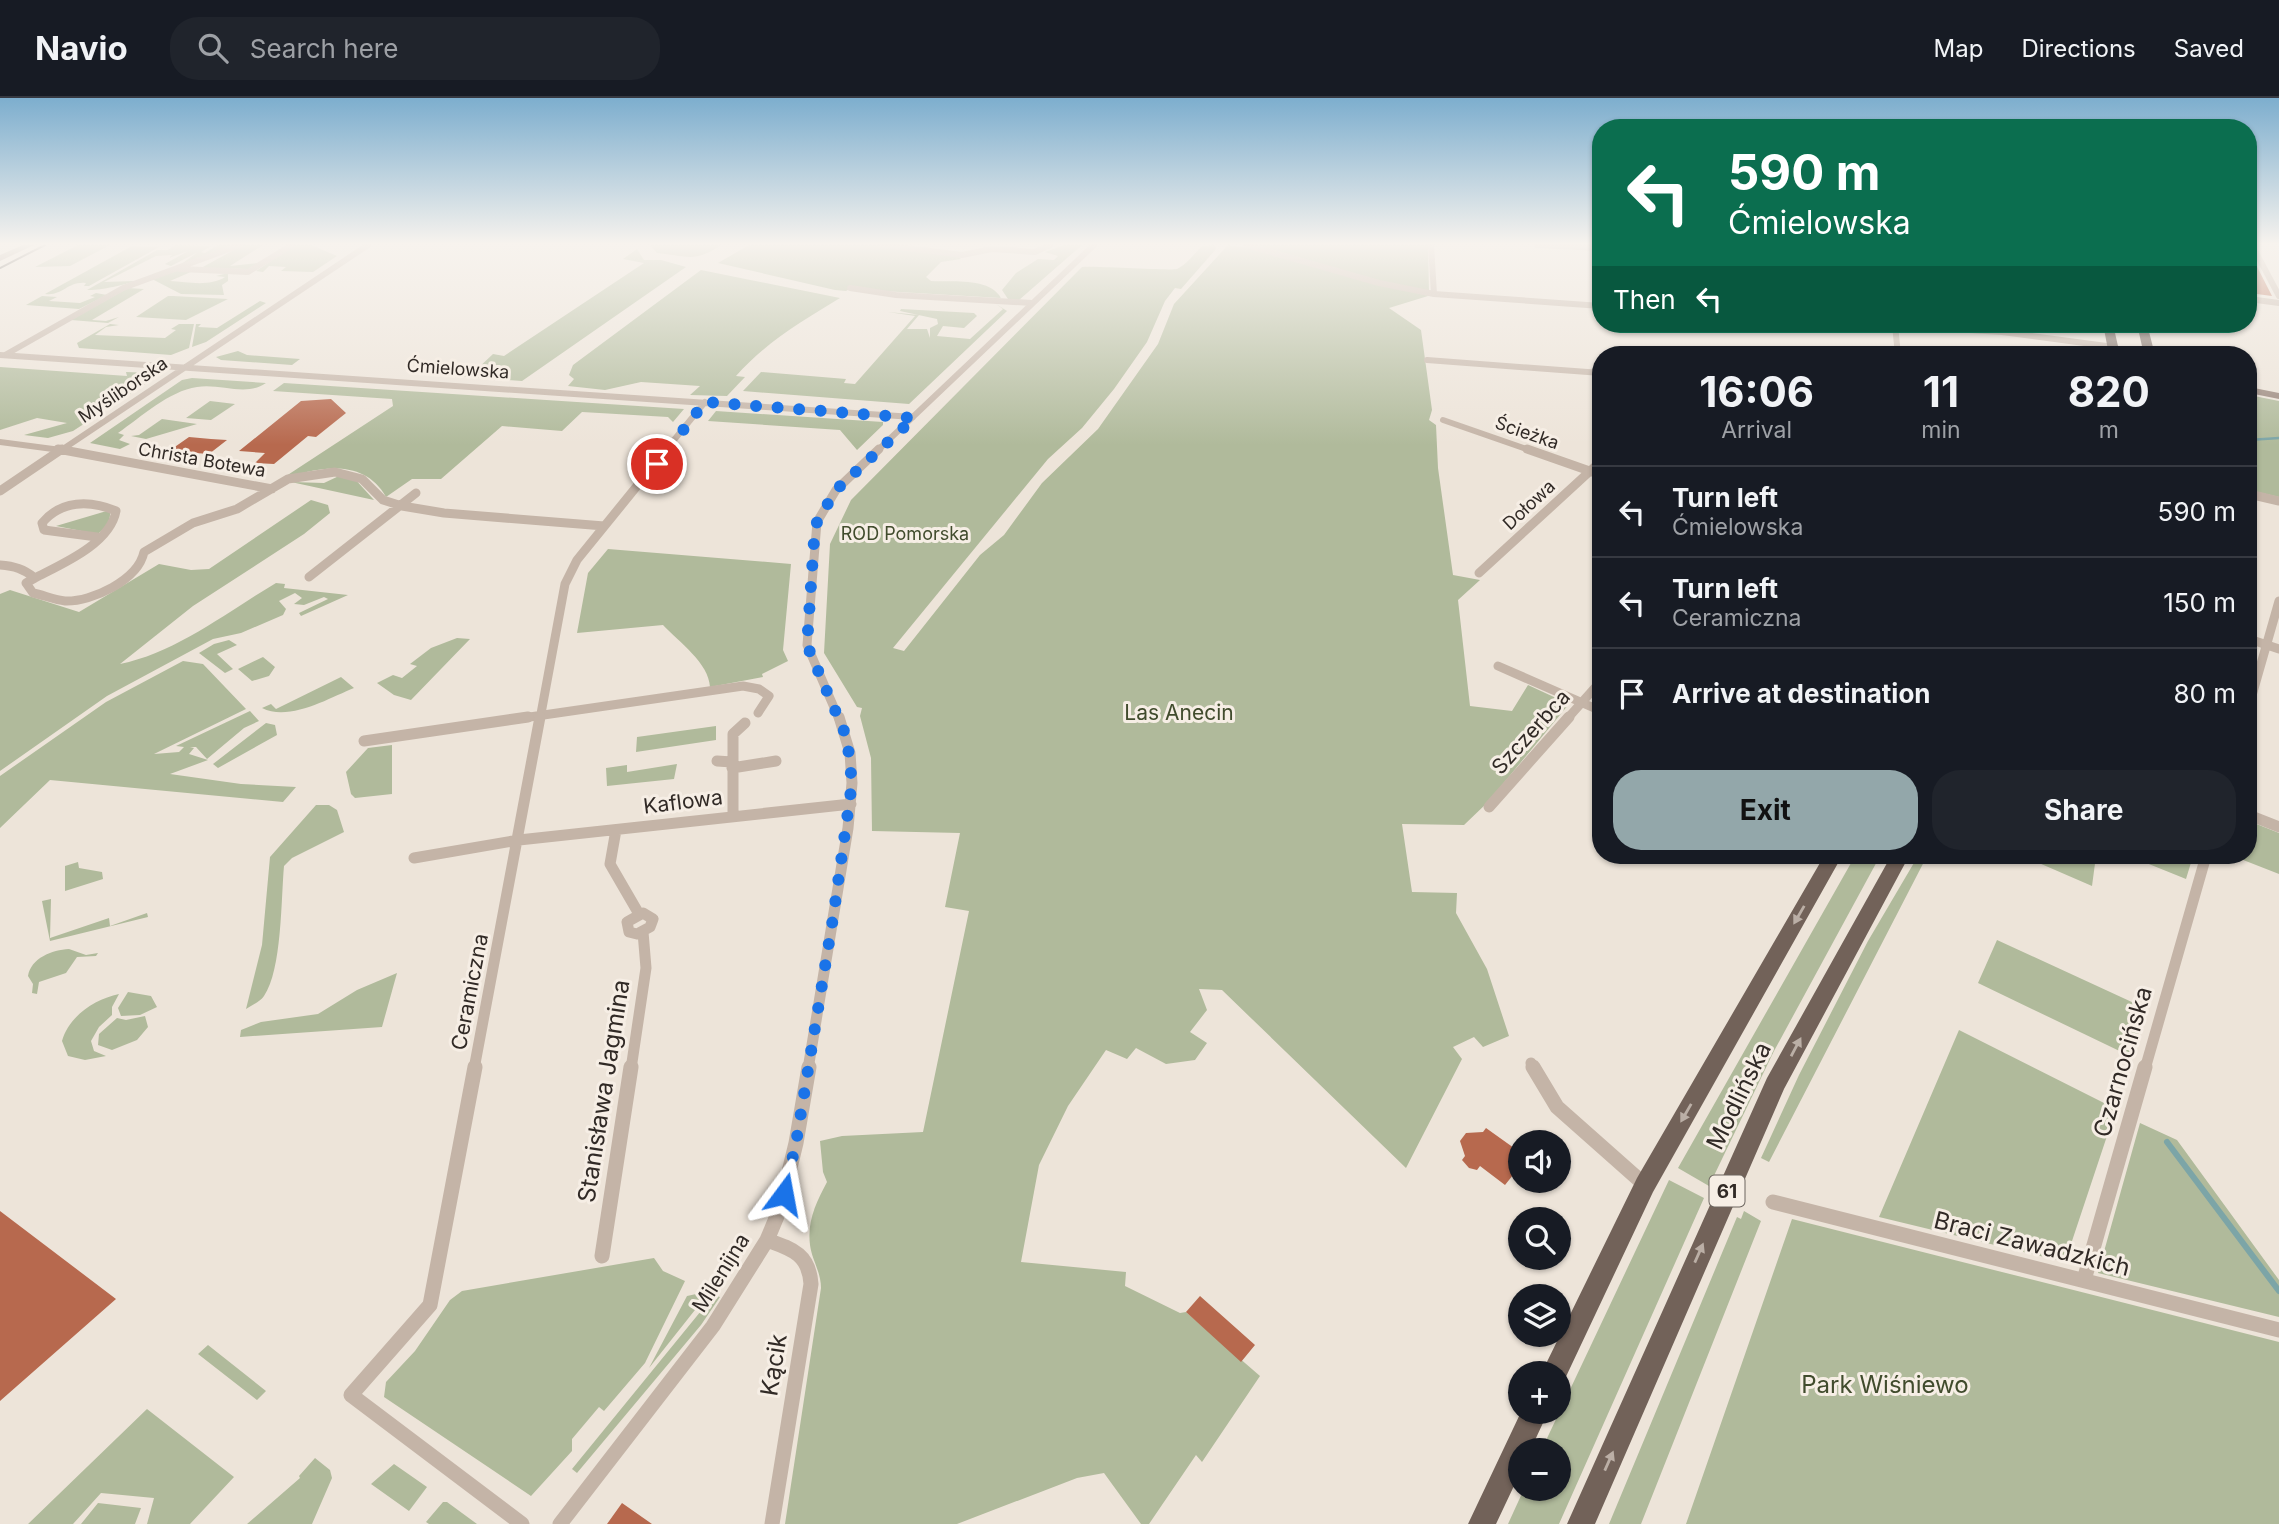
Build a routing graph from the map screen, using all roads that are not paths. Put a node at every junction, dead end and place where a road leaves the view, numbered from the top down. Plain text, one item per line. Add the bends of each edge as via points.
1 (81, 312) edge
2 (268, 312) edge
3 (1023, 312) edge
4 (2008, 333) edge
5 (2085, 346) edge
6 (3, 355) edge
7 (1427, 360) dead end
8 (186, 366) junction
9 (1592, 372) edge
10 (2257, 392) edge
11 (2279, 396) edge
12 (705, 402) junction
13 (914, 418) junction
14 (1443, 421) dead end
15 (0, 442) edge
16 (62, 450) junction
17 (1590, 471) joint
18 (272, 489) junction
19 (0, 491) edge
20 (416, 493) dead end
21 (2257, 496) edge
22 (2279, 501) edge
23 (402, 506) junction
24 (604, 526) junction
25 (97, 537) junction
26 (0, 565) edge
27 (1479, 573) dead end
28 (309, 577) dead end
29 (35, 578) junction
30 (2279, 601) edge
31 (2257, 641) edge
32 (2266, 644) junction
33 (2279, 649) edge
34 (1498, 666) dead end
35 (2257, 677) edge
36 (1592, 691) edge
37 (1582, 703) junction
38 (1592, 707) edge
39 (758, 713) dead end
40 (540, 717) junction
41 (745, 723) dead end
42 (364, 741) dead end
43 (717, 761) dead end
44 (776, 761) dead end
45 (732, 765) junction
46 (851, 804) junction
47 (1489, 807) dead end
48 (733, 816) junction
49 (2257, 818) edge
50 (2279, 827) edge
51 (616, 830) junction
52 (519, 840) junction
53 (414, 858) dead end
54 (1828, 864) edge
55 (1896, 864) edge
56 (2204, 864) edge
57 (639, 914) junction
58 (643, 932) junction
59 (1531, 1063) dead end
60 (1645, 1185) junction
61 (1773, 1202) dead end
62 (767, 1240) junction
63 (602, 1256) dead end
64 (2084, 1280) junction
65 (2279, 1330) edge
66 (1559, 1361) edge
67 (1529, 1424) edge
68 (522, 1524) edge
69 (560, 1524) edge
70 (772, 1524) edge
71 (1482, 1524) edge
72 (1581, 1524) edge

1 - 6 street
2 - 8 street, Myśliborska
3 - 13 street, Milenijna
4 - 5 street
6 - 8 street, Ćmielowska
7 - 9 street
8 - 12 street, Ćmielowska
8 - 16 street, Myśliborska
10 - 11 street
12 - 13 street, Ćmielowska
12 - 24 street, Ceramiczna
13 - 46 street, Milenijna via 836,490 817,522 814,540 807,645 847,738
14 - 17 street, Ścieżka
15 - 16 street, Christa Botewa
16 - 18 street, Christa Botewa
16 - 19 street, Myśliborska
17 - 27 street, Dołowa
18 - 23 street, Christa Botewa via 288,479 347,473 362,479 386,501
18 - 29 street via 237,509 171,535 144,552 130,578 104,591 61,601 26,588
20 - 23 street
21 - 22 street
23 - 24 street
23 - 28 street
24 - 40 street, Ceramiczna via 565,584
25 - 25 street via 47,531 42,523 55,510 72,505 116,510 112,528
25 - 29 street via 63,564
26 - 29 street via 22,567
30 - 32 street
31 - 32 street
32 - 33 street
32 - 35 street
34 - 37 street
36 - 37 street, Szczerbca
37 - 38 street
37 - 47 street, Szczerbca
39 - 40 street via 769,696 743,686
40 - 42 street
40 - 52 street, Ceramiczna
41 - 45 street via 733,734
43 - 45 street
44 - 45 street
45 - 48 street
46 - 48 street, Kaflowa
46 - 62 street, Milenijna via 796,1143 780,1209
48 - 51 street, Kaflowa
49 - 50 street
51 - 52 street, Kaflowa
51 - 57 street via 610,864
52 - 53 street, Kaflowa
52 - 68 street, Ceramiczna via 430,1305 351,1395
54 -> 60 main road, Modlińska
72 -> 55 main road, Modlińska / 61 via 1775,1085
56 - 64 street, Czarnocińska
57 - 58 street via 653,919
57 - 58 street via 629,919 626,929
58 - 63 street, Stanisława Jagmina via 646,968
59 - 60 street via 1557,1107
60 - 66 main road, Modlińska
61 - 64 street, Braci Zawadzkich
62 - 69 street, Milenijna via 707,1334
62 - 70 street, Kącik via 808,1260 811,1284
64 - 65 street, Braci Zawadzkich
67 - 71 main road

